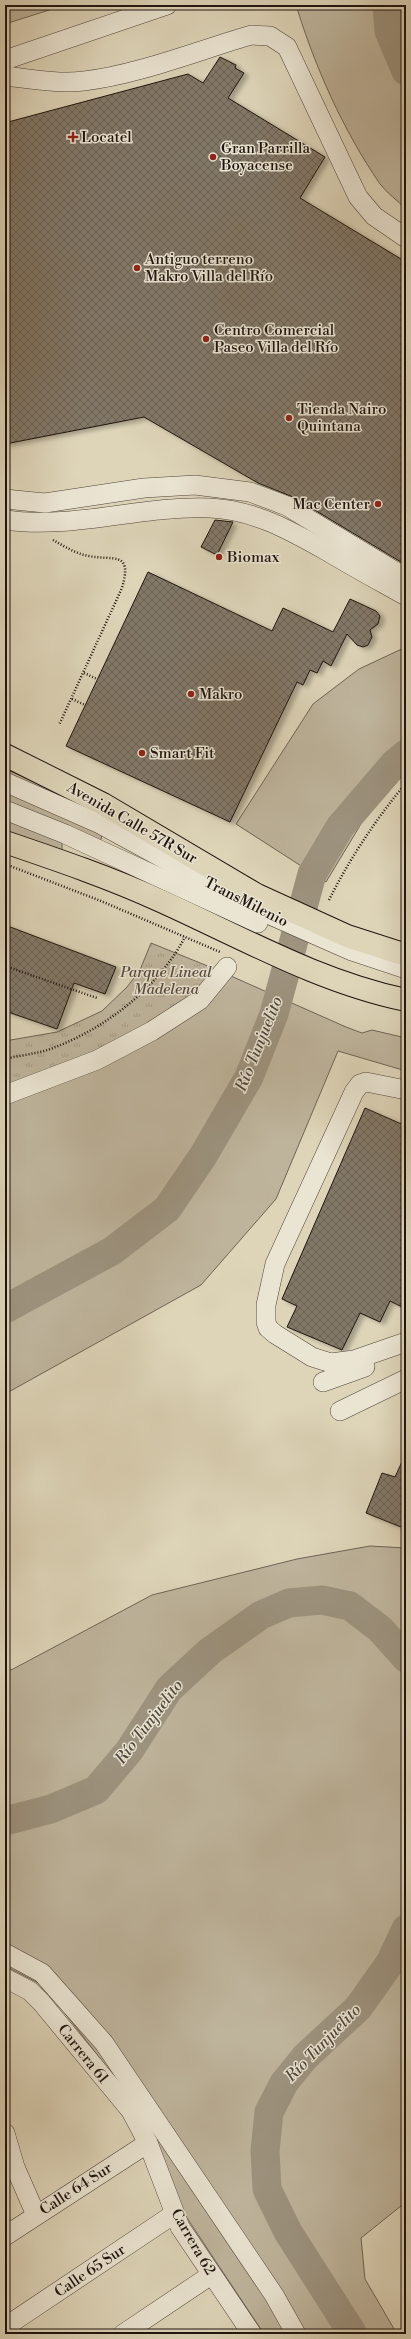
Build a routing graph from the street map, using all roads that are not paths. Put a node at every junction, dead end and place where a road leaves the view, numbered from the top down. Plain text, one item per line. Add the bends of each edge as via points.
1 (167, 5) edge
2 (5, 60) edge
3 (5, 76) edge
4 (406, 238) edge
5 (5, 499) edge
6 (10, 520) edge
7 (406, 578) edge
8 (406, 596) edge
9 (5, 738) edge
10 (5, 755) edge
11 (56, 779) junction
12 (5, 782) edge
13 (5, 810) edge
14 (5, 842) edge
15 (251, 916) junction
16 (316, 945) junction
17 (406, 955) edge
18 (226, 961) road end
19 (406, 968) edge
20 (405, 996) edge
21 (406, 1090) edge
22 (5, 1095) edge
23 (406, 1342) edge
24 (406, 1352) edge
25 (406, 1379) edge
26 (323, 1382) dead end
27 (340, 1411) dead end
28 (5, 1953) edge
29 (5, 1978) edge
30 (5, 2133) edge
31 (148, 2143) junction
32 (174, 2214) junction
33 (36, 2215) junction
34 (5, 2236) edge
35 (211, 2275) junction
36 (5, 2327) edge
37 (123, 2334) edge
38 (252, 2334) edge
39 (296, 2334) edge

1 - 2 street
3 - 4 street via 46,81 84,81 127,72 252,35 270,36 288,47 358,197 374,216
5 - 7 street via 45,503 144,488 195,485 250,492 287,506
6 - 8 street via 56,522 176,509 210,508 244,512 279,524
9 - 11 highway
10 - 11 highway, Avenida Calle 57R Sur
11 - 15 highway, Avenida Calle 57R Sur via 103,804
12 - 15 street, TransMilenio via 98,823
13 - 15 street, TransMilenio
14 - 15 highway via 161,900
15 - 16 highway
15 - 16 highway
16 - 17 highway via 377,947
16 - 19 street via 352,951
16 - 20 highway
18 - 22 street via 200,1000 152,1031 97,1060
21 - 23 street via 366,1082 360,1084 354,1092 275,1264 266,1305 268,1328 312,1357 331,1363 354,1360
24 - 26 street
25 - 27 street
28 - 39 street via 42,1973 104,2043 274,2295
29 - 31 street, Carrera 61 via 30,1991 42,2002 131,2111
30 - 33 street via 15,2166
31 - 32 street, Carrera 62
31 - 33 street, Calle 64 Sur
32 - 35 street, Carrera 62
32 - 36 street, Calle 65 Sur
33 - 34 street, Calle 64 Sur
35 - 37 street
35 - 38 street, Carrera 62

